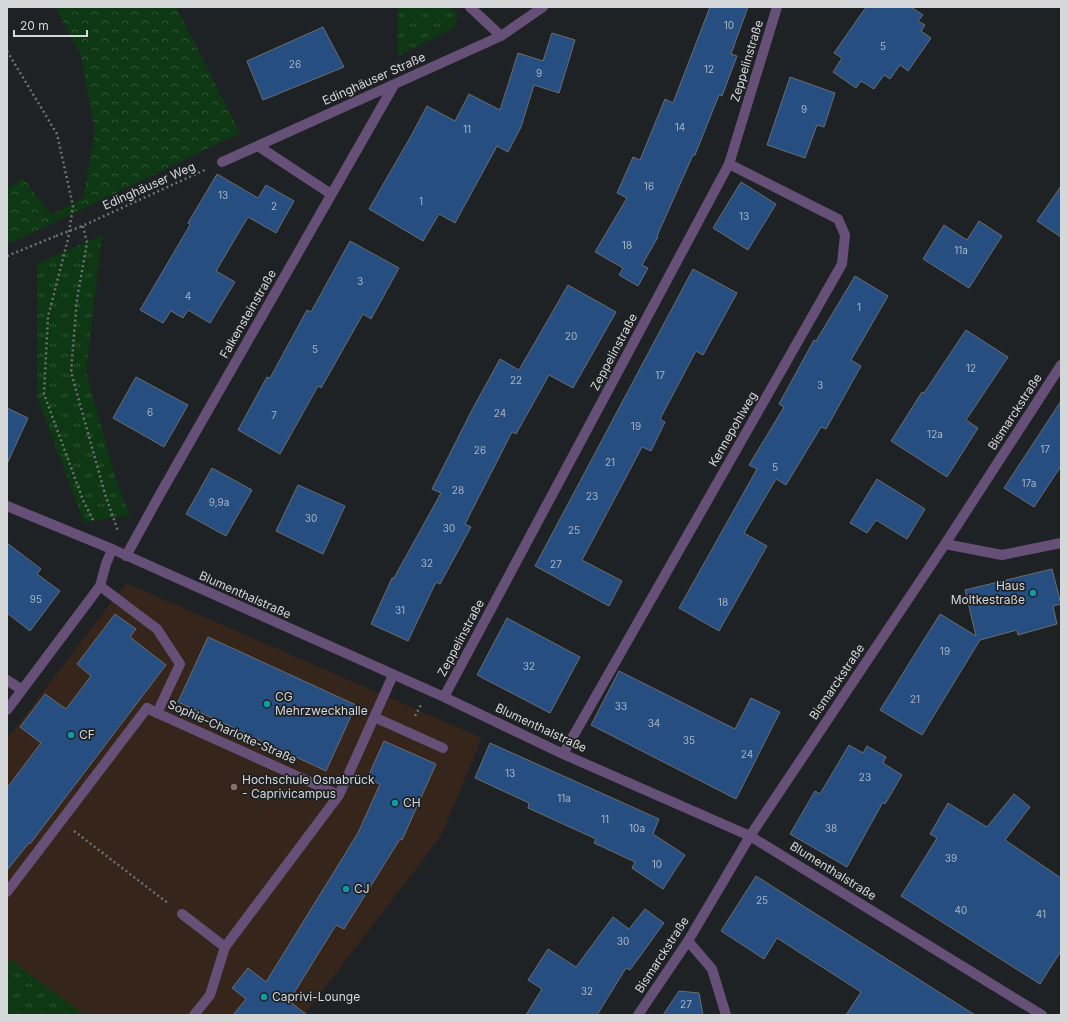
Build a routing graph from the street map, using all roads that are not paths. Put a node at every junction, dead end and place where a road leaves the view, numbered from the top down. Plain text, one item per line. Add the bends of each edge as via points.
1 (470, 7) edge
2 (543, 7) edge
3 (777, 7) edge
4 (500, 36) junction
5 (394, 85) junction
6 (258, 146) junction
7 (222, 162) road end
8 (729, 164) junction
9 (331, 194) junction
10 (1061, 365) edge
11 (7, 506) edge
12 (1061, 543) edge
13 (945, 544) junction
14 (107, 547) junction
15 (126, 556) junction
16 (100, 586) junction
17 (392, 675) junction
18 (7, 680) edge
19 (22, 690) junction
20 (444, 697) junction
21 (7, 710) edge
22 (157, 713) junction
23 (374, 717) junction
24 (443, 748) dead end
25 (563, 754) junction
26 (338, 795) junction
27 (750, 836) junction
28 (7, 892) edge
29 (182, 914) road end
30 (688, 941) junction
31 (225, 947) junction
32 (194, 1015) edge
33 (638, 1015) edge
34 (726, 1015) edge
35 (1042, 1015) edge

1 - 4 street
2 - 4 street, Edinghäuser Straße
3 - 8 street, Zeppelinstraße
4 - 5 street, Edinghäuser Straße
5 - 6 street, Edinghäuser Straße
5 - 9 street, Falkensteinstraße
6 - 7 street, Edinghäuser Straße
6 - 9 street
8 - 20 street, Zeppelinstraße
8 - 25 street, Kennepohlweg via 838,219 845,234 842,264
9 - 15 street, Falkensteinstraße
10 - 13 street, Bismarckstraße
11 - 14 street, Blumenthalstraße
12 - 13 street via 1002,555
13 - 27 street, Bismarckstraße
14 - 15 street, Blumenthalstraße
14 - 16 street via 106,564
15 - 17 street, Blumenthalstraße
16 - 19 street
16 - 22 street, Sophie-Charlotte-Straße via 157,629 180,664
17 - 20 street, Blumenthalstraße
17 - 23 street
18 - 19 street
19 - 21 street
20 - 25 street, Blumenthalstraße
22 - 26 street, Sophie-Charlotte-Straße
22 - 28 street via 148,708
23 - 24 street
23 - 26 street
25 - 27 street, Blumenthalstraße
26 - 31 street
27 - 30 street, Bismarckstraße
27 - 35 street, Blumenthalstraße
29 - 31 street
30 - 33 street, Bismarckstraße
30 - 34 street via 712,970
31 - 32 street via 210,995

